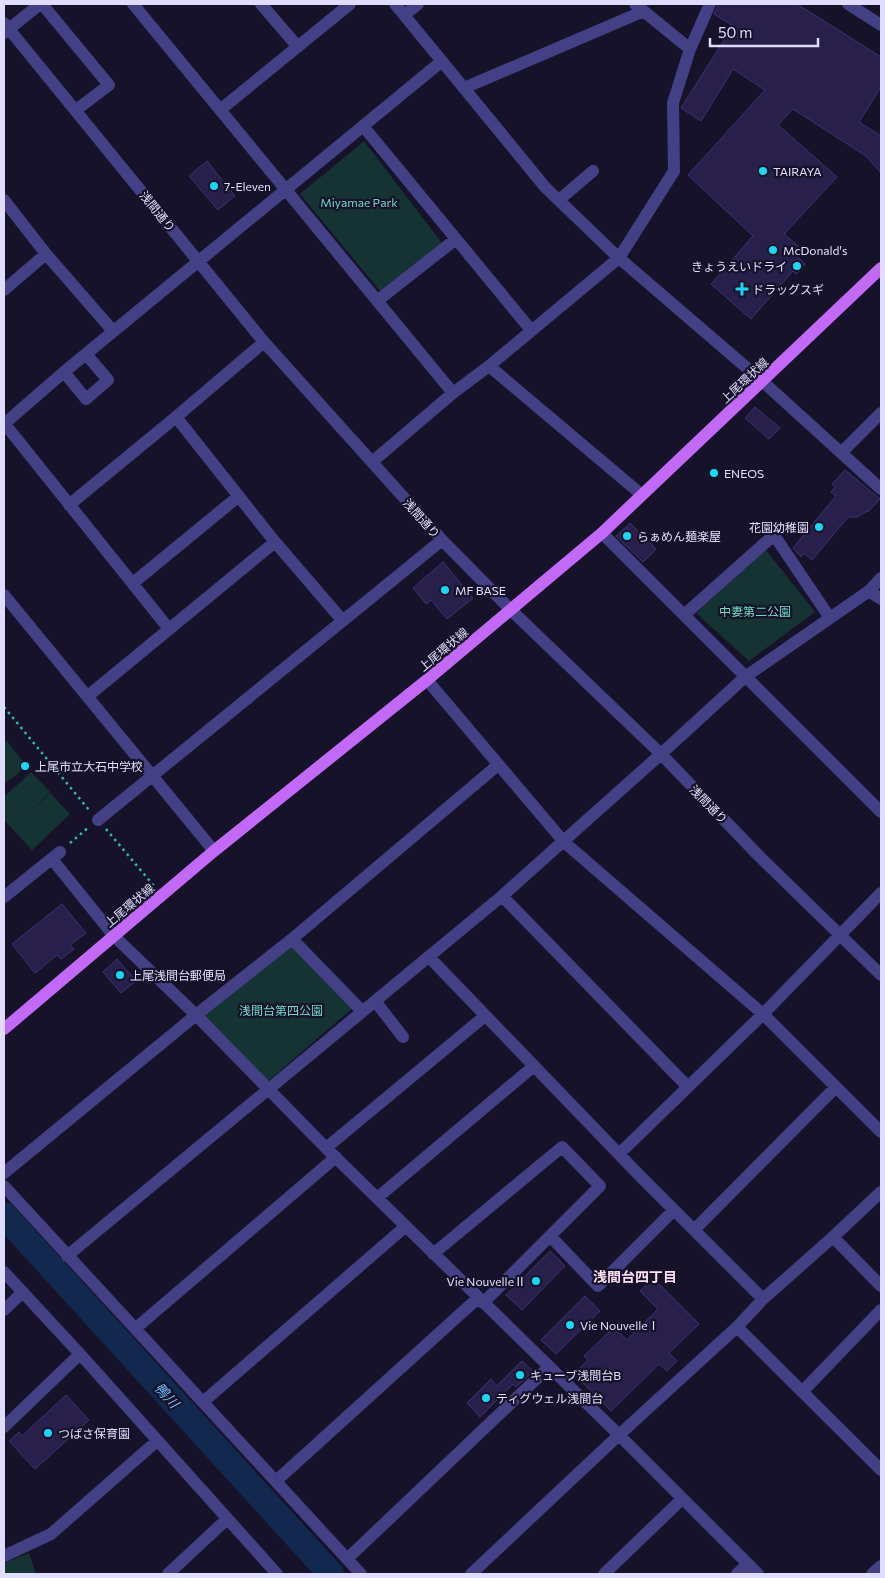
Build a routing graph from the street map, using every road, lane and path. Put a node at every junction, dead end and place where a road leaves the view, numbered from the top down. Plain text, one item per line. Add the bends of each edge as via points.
1 (41, 4) edge
2 (133, 4) edge
3 (262, 4) edge
4 (350, 4) edge
5 (396, 4) edge
6 (418, 4) edge
7 (710, 4) edge
8 (848, 4) edge
9 (640, 7) edge
10 (404, 15) junction
11 (881, 25) edge
12 (5, 28) edge
13 (298, 47) junction
14 (690, 49) junction
15 (442, 61) junction
16 (464, 88) junction
17 (76, 110) junction
18 (220, 110) junction
19 (363, 126) junction
20 (593, 171) dead end
21 (286, 190) junction
22 (4, 200) edge
23 (558, 200) junction
24 (456, 239) junction
25 (46, 254) junction
26 (619, 258) junction
27 (198, 261) junction
28 (881, 268) edge
29 (4, 290) edge
30 (377, 301) junction
31 (531, 330) junction
32 (113, 331) junction
33 (264, 342) junction
34 (86, 354) junction
35 (489, 366) junction
36 (64, 372) junction
37 (762, 381) junction
38 (453, 393) junction
39 (881, 413) edge
40 (176, 417) junction
41 (4, 424) edge
42 (840, 453) junction
43 (372, 462) junction
44 (881, 489) edge
45 (642, 495) junction
46 (239, 496) junction
47 (69, 505) junction
48 (602, 533) junction
49 (442, 540) junction
50 (275, 542) junction
51 (881, 578) edge
52 (133, 583) junction
53 (869, 591) junction
54 (4, 595) edge
55 (881, 599) edge
56 (511, 610) junction
57 (9, 612) edge
58 (684, 615) junction
59 (830, 618) junction
60 (343, 621) junction
61 (170, 629) junction
62 (745, 677) junction
63 (427, 680) junction
64 (88, 696) junction
65 (4, 707) edge
66 (661, 754) junction
67 (498, 765) junction
68 (152, 775) junction
69 (881, 812) edge
70 (98, 820) junction
71 (564, 842) junction
72 (214, 851) junction
73 (56, 855) junction
74 (156, 889) dead end
75 (881, 893) edge
76 (502, 896) junction
77 (4, 897) edge
78 (840, 934) junction
79 (114, 936) junction
80 (292, 939) junction
81 (429, 956) junction
82 (881, 975) edge
83 (375, 1001) junction
84 (362, 1011) junction
85 (763, 1014) junction
86 (196, 1015) junction
87 (485, 1016) junction
88 (4, 1029) edge
89 (403, 1037) dead end
90 (534, 1066) junction
91 (688, 1086) junction
92 (836, 1087) junction
93 (268, 1088) junction
94 (881, 1132) edge
95 (326, 1148) junction
96 (619, 1154) junction
97 (336, 1157) junction
98 (4, 1173) edge
99 (4, 1186) edge
100 (881, 1192) edge
101 (377, 1198) junction
102 (674, 1210) junction
103 (406, 1226) junction
104 (694, 1230) junction
105 (550, 1236) junction
106 (833, 1237) junction
107 (433, 1254) junction
108 (67, 1256) junction
109 (4, 1272) edge
110 (881, 1286) edge
111 (23, 1292) junction
112 (480, 1300) junction
113 (763, 1300) junction
114 (4, 1310) edge
115 (881, 1310) edge
116 (737, 1327) junction
117 (136, 1328) junction
118 (80, 1354) junction
119 (549, 1367) junction
120 (802, 1392) junction
121 (203, 1402) junction
122 (4, 1427) edge
123 (619, 1434) junction
124 (157, 1441) junction
125 (881, 1470) edge
126 (276, 1481) junction
127 (682, 1499) junction
128 (227, 1520) junction
129 (4, 1556) edge
130 (347, 1559) junction
131 (748, 1564) junction
132 (881, 1566) edge
133 (168, 1574) edge
134 (277, 1574) edge
135 (361, 1574) edge
136 (471, 1574) edge
137 (604, 1574) edge
138 (738, 1574) edge
139 (758, 1574) edge
140 (872, 1574) edge

1 - 12 street
1 - 17 street via 109,85
2 - 18 street
3 - 13 street
4 - 13 street
5 - 10 street
6 - 10 street
7 - 14 street
8 - 11 street
9 - 14 street
9 - 16 street
10 - 15 street
12 - 17 street, 浅間通り
13 - 18 street
14 - 26 street via 673,103 674,171
15 - 16 street
15 - 19 street
16 - 23 street
17 - 27 street, 浅間通り
18 - 21 street
19 - 21 street
19 - 24 street
20 - 23 street
21 - 27 street
21 - 30 street
22 - 25 street
23 - 26 street
24 - 30 street
24 - 31 street
25 - 29 street
25 - 32 street
26 - 31 street
26 - 37 street
27 - 32 street
27 - 33 street, 浅間通り
28 - 37 main road, 上尾環状線
30 - 38 street
31 - 35 street
32 - 34 street
33 - 40 street
33 - 43 street, 浅間通り
34 - 36 street
34 - 36 street via 108,380 86,399
35 - 38 street
35 - 45 street
36 - 41 street
37 - 42 street
37 - 45 main road, 上尾環状線
38 - 43 street
39 - 42 street
40 - 46 street
40 - 47 street
41 - 47 street
42 - 44 street
43 - 49 street, 浅間通り
45 - 48 main road, 上尾環状線
46 - 50 street
46 - 52 street
47 - 52 street
48 - 56 main road, 上尾環状線
48 - 58 street
49 - 56 street, 浅間通り
49 - 60 street
50 - 60 street
50 - 61 street
51 - 53 street
52 - 61 street
53 - 55 street
53 - 59 street
54 - 57 street
56 - 63 main road, 上尾環状線
56 - 66 street, 浅間通り
57 - 64 street
58 - 59 street via 774,535
58 - 62 street
59 - 62 street
60 - 68 street
61 - 64 street
62 - 66 street
62 - 69 street
63 - 67 street
63 - 72 main road, 上尾環状線
64 - 68 street
65 - 70 path
66 - 71 street
66 - 78 street, 浅間通り
67 - 71 street
67 - 80 street
68 - 70 street
68 - 72 street
70 - 73 path
70 - 74 path
71 - 76 street
71 - 85 street
72 - 79 main road, 上尾環状線
73 - 77 street
73 - 79 street
75 - 78 street
76 - 81 street
76 - 91 street
78 - 82 street, 浅間通り
78 - 85 street
79 - 86 street
79 - 88 main road, 上尾環状線
80 - 84 street
80 - 86 street
81 - 83 street
81 - 87 street
83 - 84 street
83 - 89 street
84 - 93 street
85 - 91 street
85 - 92 street
86 - 93 street
86 - 98 street
87 - 90 street
87 - 95 street
90 - 96 street
90 - 101 street
91 - 96 street
92 - 94 street
92 - 104 street
93 - 95 street
93 - 108 street
95 - 97 street
96 - 102 street
97 - 101 street
97 - 117 street
99 - 108 street
100 - 106 street
101 - 103 street
102 - 104 street
102 - 105 street via 598,1286
103 - 107 street
103 - 121 street
104 - 113 street
105 - 107 street via 600,1186 562,1147
105 - 112 street
106 - 110 street
106 - 113 street
107 - 112 street
108 - 117 street
109 - 111 street
111 - 114 street
111 - 118 street
112 - 119 street
112 - 126 street
113 - 116 street
115 - 120 street
116 - 120 street
116 - 123 street
117 - 121 street
118 - 122 street
118 - 124 street
119 - 123 street
119 - 130 street
120 - 125 street
121 - 126 street
123 - 127 street
123 - 136 street
124 - 128 street
124 - 129 street via 51,1534
126 - 130 street
127 - 131 street
127 - 137 street
128 - 133 street
128 - 134 street
130 - 135 street
131 - 138 street
131 - 139 street
132 - 140 street

